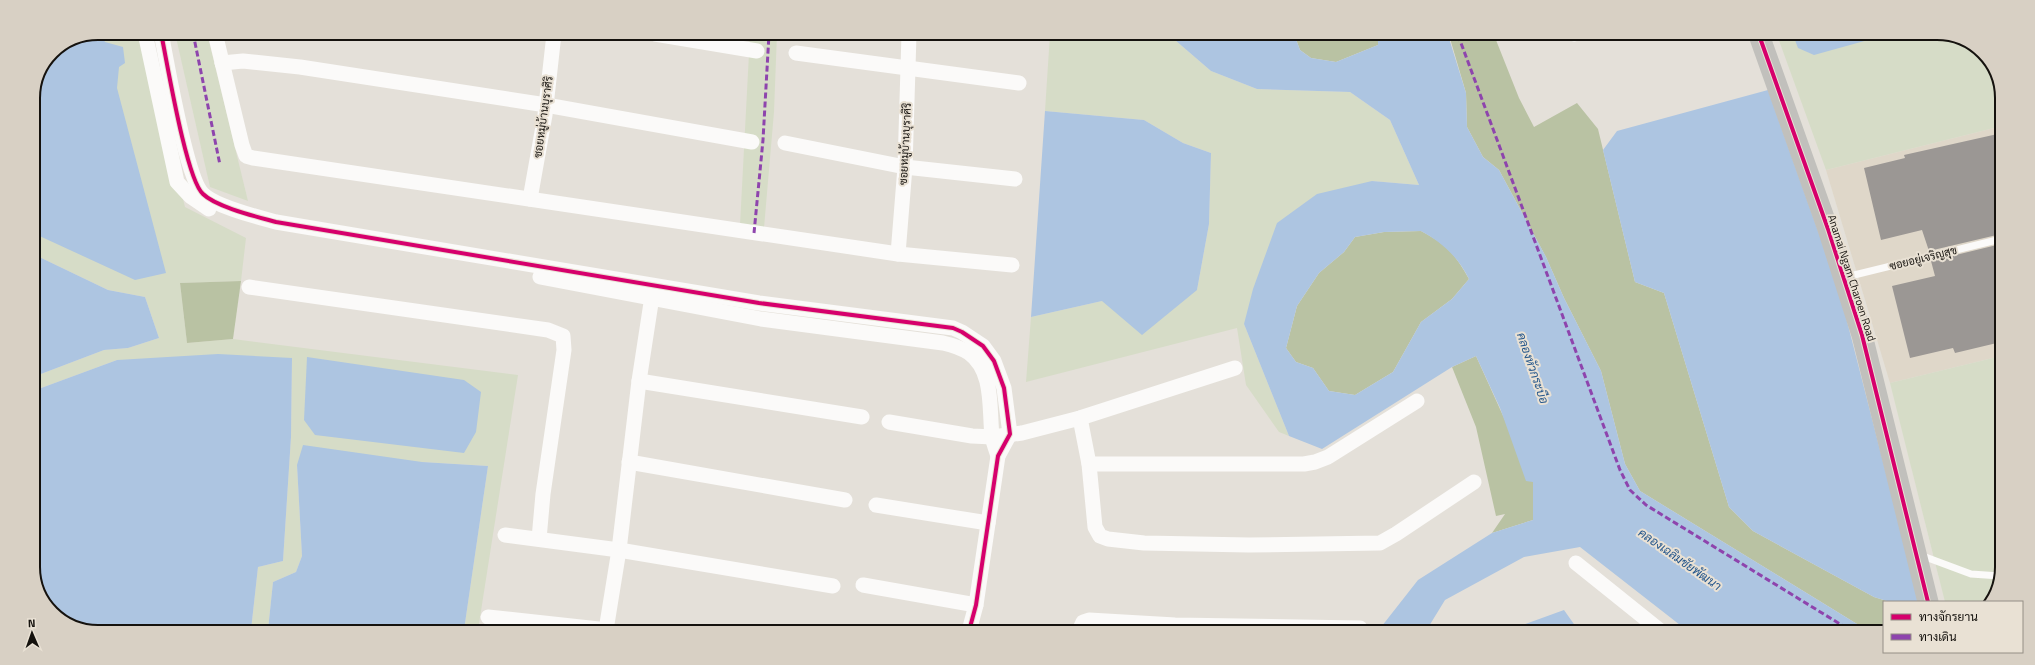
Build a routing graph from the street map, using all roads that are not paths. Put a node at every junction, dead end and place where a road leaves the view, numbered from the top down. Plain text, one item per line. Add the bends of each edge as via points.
1 (147, 40) edge
2 (162, 40) edge
3 (217, 40) edge
4 (553, 40) edge
5 (691, 40) edge
6 (909, 40) edge
7 (1761, 40) edge
8 (757, 51) dead end
9 (796, 53) dead end
10 (222, 63) junction
11 (909, 68) junction
12 (1018, 83) dead end
13 (546, 105) junction
14 (752, 142) dead end
15 (784, 143) dead end
16 (905, 167) junction
17 (1015, 179) dead end
18 (530, 199) junction
19 (1995, 240) edge
20 (898, 254) junction
21 (1012, 265) dead end
22 (1844, 278) junction
23 (249, 287) dead end
24 (652, 292) junction
25 (838, 313) junction
26 (946, 328) junction
27 (836, 329) junction
28 (943, 343) junction
29 (1235, 368) dead end
30 (639, 381) junction
31 (1417, 401) dead end
32 (862, 417) dead end
33 (1080, 418) junction
34 (889, 422) dead end
35 (1010, 434) junction
36 (992, 437) junction
37 (998, 456) junction
38 (629, 462) junction
39 (1089, 464) junction
40 (1474, 482) dead end
41 (845, 500) dead end
42 (876, 505) dead end
43 (988, 523) junction
44 (505, 535) dead end
45 (539, 539) junction
46 (619, 550) junction
47 (1916, 554) junction
48 (1576, 563) dead end
49 (1994, 576) edge
50 (863, 585) dead end
51 (833, 586) dead end
52 (1928, 601) edge
53 (976, 605) junction
54 (488, 617) dead end
55 (561, 625) edge
56 (607, 625) edge
57 (971, 625) edge
58 (1082, 625) edge
59 (1175, 625) edge
60 (1653, 625) edge

1 - 24 street via 177,182 190,196 211,210 254,225
2 - 24 street via 183,141 193,173 203,194 218,203 276,222
3 - 10 street
4 - 13 street, ซอยหมู่บ้านบุราศิริ
5 - 8 street
6 - 11 street, ซอยหมู่บ้านบุราศิริ
7 - 22 street, Anamai Ngam Charoen Road
9 - 11 street
10 - 13 street via 243,61 300,67
10 - 18 street via 246,156 350,174
11 - 12 street
11 - 16 street, ซอยหมู่บ้านบุราศิริ
13 - 14 street
13 - 18 street, ซอยหมู่บ้านบุราศิริ
15 - 16 street
16 - 17 street
16 - 20 street, ซอยหมู่บ้านบุราศิริ
18 - 20 street
19 - 22 lane, ซอยอยู่เจริญสุข
20 - 21 street
22 - 47 street, Anamai Ngam Charoen Road via 1862,335
23 - 45 street via 548,330 563,336 564,350
24 - 25 street
24 - 27 street via 761,319
24 - 30 street
25 - 26 street
25 - 27 street
26 - 28 street
26 - 35 street via 962,332 983,346 994,361 1004,388
27 - 28 street
28 - 36 street via 969,353 983,370 990,395
29 - 33 street
30 - 32 street
30 - 38 street
31 - 39 street via 1328,457 1315,462
33 - 35 street
33 - 39 street
34 - 36 street
35 - 36 street
35 - 37 street
36 - 37 street
37 - 43 street
38 - 41 street
38 - 46 street
39 - 40 street via 1095,527 1100,536 1144,543 1380,543
42 - 43 street
43 - 53 street
44 - 45 street
45 - 46 street
46 - 51 street
46 - 56 street
47 - 49 lane via 1971,574
47 - 52 street, Anamai Ngam Charoen Road
48 - 60 street
50 - 53 street
53 - 57 street
54 - 55 street
58 - 59 street via 1089,620

